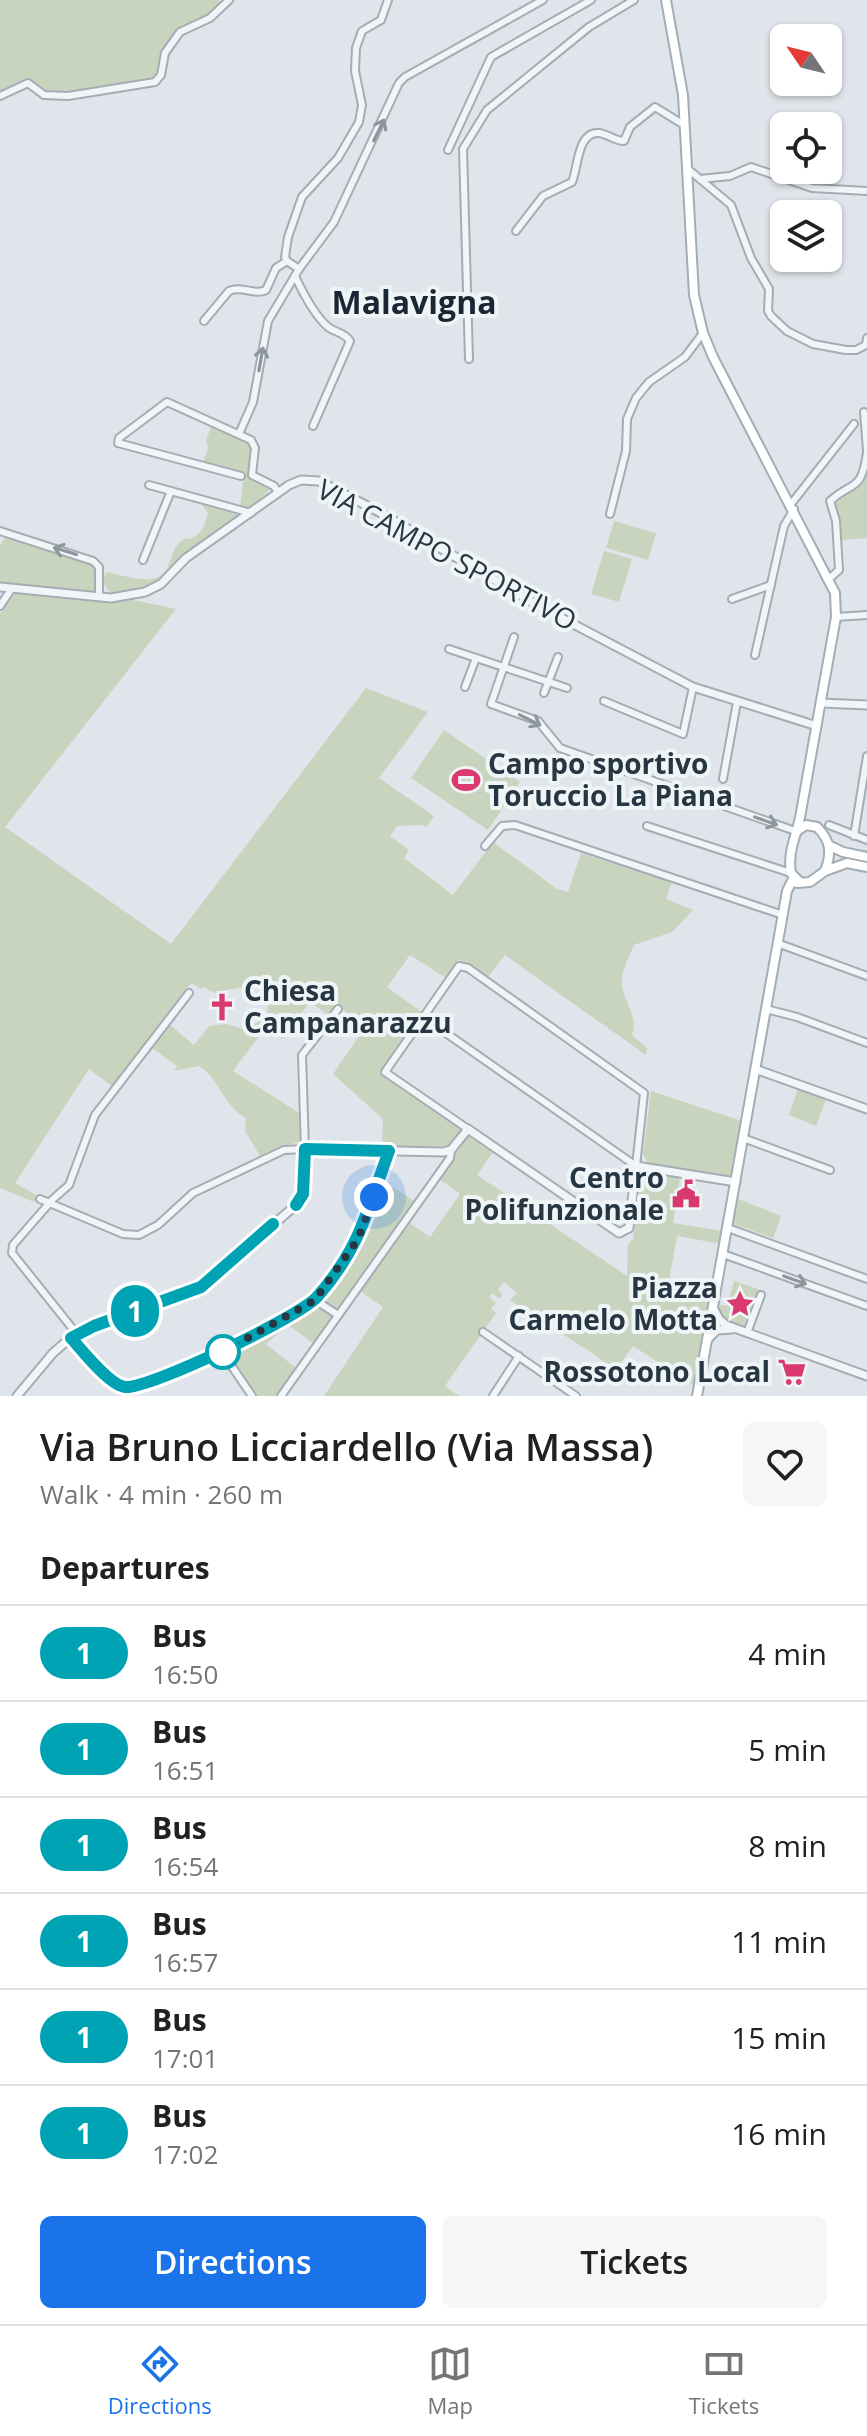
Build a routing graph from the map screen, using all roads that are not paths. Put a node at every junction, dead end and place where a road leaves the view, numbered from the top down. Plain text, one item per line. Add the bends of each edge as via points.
1 (229, 0) edge
2 (388, 0) edge
3 (543, 0) edge
4 (591, 0) edge
5 (634, 0) edge
6 (666, 0) edge
7 (0, 96) edge
8 (684, 125) junction
9 (448, 150) dead end
10 (685, 166) junction
11 (700, 179) junction
12 (867, 191) edge
13 (516, 231) dead end
14 (287, 261) junction
15 (299, 269) junction
16 (295, 276) junction
17 (204, 321) dead end
18 (703, 333) junction
19 (867, 338) edge
20 (469, 359) dead end
21 (864, 412) dead end
22 (854, 424) dead end
23 (313, 426) dead end
24 (239, 434) junction
25 (867, 451) edge
26 (241, 476) dead end
27 (149, 485) dead end
28 (171, 491) junction
29 (278, 492) junction
30 (793, 507) junction
31 (251, 513) junction
32 (610, 514) dead end
33 (0, 531) edge
34 (143, 560) dead end
35 (830, 578) junction
36 (771, 585) junction
37 (0, 587) edge
38 (12, 588) junction
39 (99, 597) junction
40 (732, 599) dead end
41 (0, 606) edge
42 (867, 615) edge
43 (836, 617) junction
44 (514, 637) dead end
45 (449, 649) dead end
46 (755, 655) dead end
47 (558, 657) dead end
48 (476, 658) junction
49 (502, 666) junction
50 (549, 681) junction
51 (465, 687) dead end
52 (693, 687) junction
53 (567, 688) dead end
54 (544, 693) dead end
55 (604, 701) dead end
56 (737, 702) junction
57 (821, 703) junction
58 (867, 705) edge
59 (817, 726) junction
60 (867, 756) edge
61 (723, 779) dead end
62 (801, 812) junction
63 (811, 825) junction
64 (829, 825) dead end
65 (647, 826) dead end
66 (799, 830) junction
67 (854, 836) junction
68 (867, 840) edge
69 (485, 846) dead end
70 (830, 846) junction
71 (867, 857) edge
72 (867, 867) edge
73 (825, 871) junction
74 (795, 877) junction
75 (783, 915) junction
76 (777, 943) junction
77 (867, 976) edge
78 (189, 993) dead end
79 (338, 1009) dead end
80 (766, 1009) junction
81 (423, 1017) junction
82 (867, 1043) edge
83 (755, 1069) junction
84 (867, 1109) edge
85 (468, 1129) junction
86 (743, 1138) junction
87 (305, 1149) junction
88 (451, 1150) junction
89 (389, 1151) junction
90 (636, 1166) junction
91 (830, 1170) dead end
92 (736, 1182) junction
93 (40, 1199) dead end
94 (51, 1202) junction
95 (728, 1228) junction
96 (723, 1254) junction
97 (867, 1279) edge
98 (761, 1295) dead end
99 (315, 1300) junction
100 (867, 1306) edge
101 (713, 1307) junction
102 (338, 1315) junction
103 (711, 1322) junction
104 (723, 1325) junction
105 (483, 1332) dead end
106 (747, 1333) junction
107 (74, 1336) junction
108 (708, 1339) junction
109 (219, 1354) junction
110 (519, 1356) junction
111 (867, 1376) edge
112 (17, 1396) edge
113 (252, 1396) edge
114 (281, 1396) edge
115 (493, 1396) edge
116 (576, 1396) edge
117 (698, 1396) edge

1 - 7 street via 210,18 180,32 165,53 155,82 68,96 44,95 28,83
2 - 14 street via 381,20 362,31 356,48 359,122 338,158 302,197 285,250
15 -> 3 street via 334,222 399,83
4 - 9 street via 491,57
5 - 20 street via 589,27 487,110 463,149
6 - 8 main road
8 - 10 main road
8 - 13 street via 655,107 630,127 624,141 600,133 589,136 572,182 543,196
10 - 11 street
10 - 18 main road via 694,295
11 - 12 street via 751,167 812,188
11 - 19 street via 731,205 769,289 771,316 813,344 856,350
14 - 15 street
14 - 17 street via 276,268 266,290 229,291
15 - 16 street
16 - 23 street via 322,320 350,341
24 -> 16 street via 253,402 268,321
18 - 30 main road
18 - 32 street via 685,357 636,398 627,419 626,451
21 - 25 street
22 - 30 street
24 - 26 street via 167,402 118,443
24 - 29 street via 254,444 252,475
25 - 35 street via 855,486 830,501 839,570
27 - 28 street
28 - 31 street
28 - 34 street
29 - 31 street, VIA CAMPO SPORTIVO
29 - 52 street, VIA CAMPO SPORTIVO via 301,480 319,481
30 - 35 main road
30 - 36 street
31 - 39 street, VIA CAMPO SPORTIVO via 186,558 161,584 127,597
39 -> 33 street via 99,567 93,561
35 - 43 main road
36 - 40 street
36 - 46 street
37 - 38 street, VIA CAMPO SPORTIVO
38 - 39 street, VIA CAMPO SPORTIVO
38 - 41 street
42 - 43 street
43 - 57 main road
44 - 49 street
45 - 48 street
47 - 50 street
48 - 49 street
48 - 51 street
49 - 50 street
49 -> 66 street via 491,704 538,721 560,748
50 - 53 street
50 - 54 street
52 - 55 street via 683,734
52 - 56 street, VIA CAMPO SPORTIVO
56 - 59 street, VIA CAMPO SPORTIVO
56 - 61 street
57 - 58 street
57 - 59 main road
59 - 62 main road
60 - 67 street
62 - 63 main road
62 - 66 main road
63 - 66 main road
63 - 70 main road
64 - 67 street
65 - 74 street
66 - 74 main road via 790,856
67 - 68 street
69 - 75 street via 502,826 515,825
70 - 71 main road
70 - 73 main road
72 - 73 main road via 847,863
73 - 74 main road via 810,882
74 - 75 main road
75 - 76 main road
76 - 77 street
76 - 80 main road
78 - 94 street via 95,1115 69,1185
79 - 87 street via 302,1055
80 - 82 street
80 - 83 main road
81 - 85 street via 385,1072
81 - 90 street
81 - 90 street via 459,966 468,968 644,1093
83 - 84 street
83 - 86 main road
85 - 88 street
85 - 90 street via 619,1233 629,1228
86 - 91 street
86 - 92 main road
87 - 89 street
87 - 94 street via 284,1150 193,1193 139,1235 123,1234
87 - 107 street via 303,1194 296,1205 201,1287
88 - 89 street
88 - 102 street
89 - 99 street via 358,1239
90 - 92 street
92 - 95 main road
93 - 94 street
94 - 107 street via 13,1245 12,1253
95 - 96 main road
95 - 97 street
96 -> 100 street
96 - 101 main road
98 - 106 street
99 - 102 street
99 - 109 street
101 - 103 main road
101 - 104 street
102 - 114 street
103 - 104 street
103 - 108 main road
104 - 106 street
104 - 108 street
105 - 110 street
106 - 111 street
107 - 109 street via 102,1371 124,1387
107 - 112 street
108 - 117 main road
109 - 113 street
110 - 115 street
110 - 116 street

